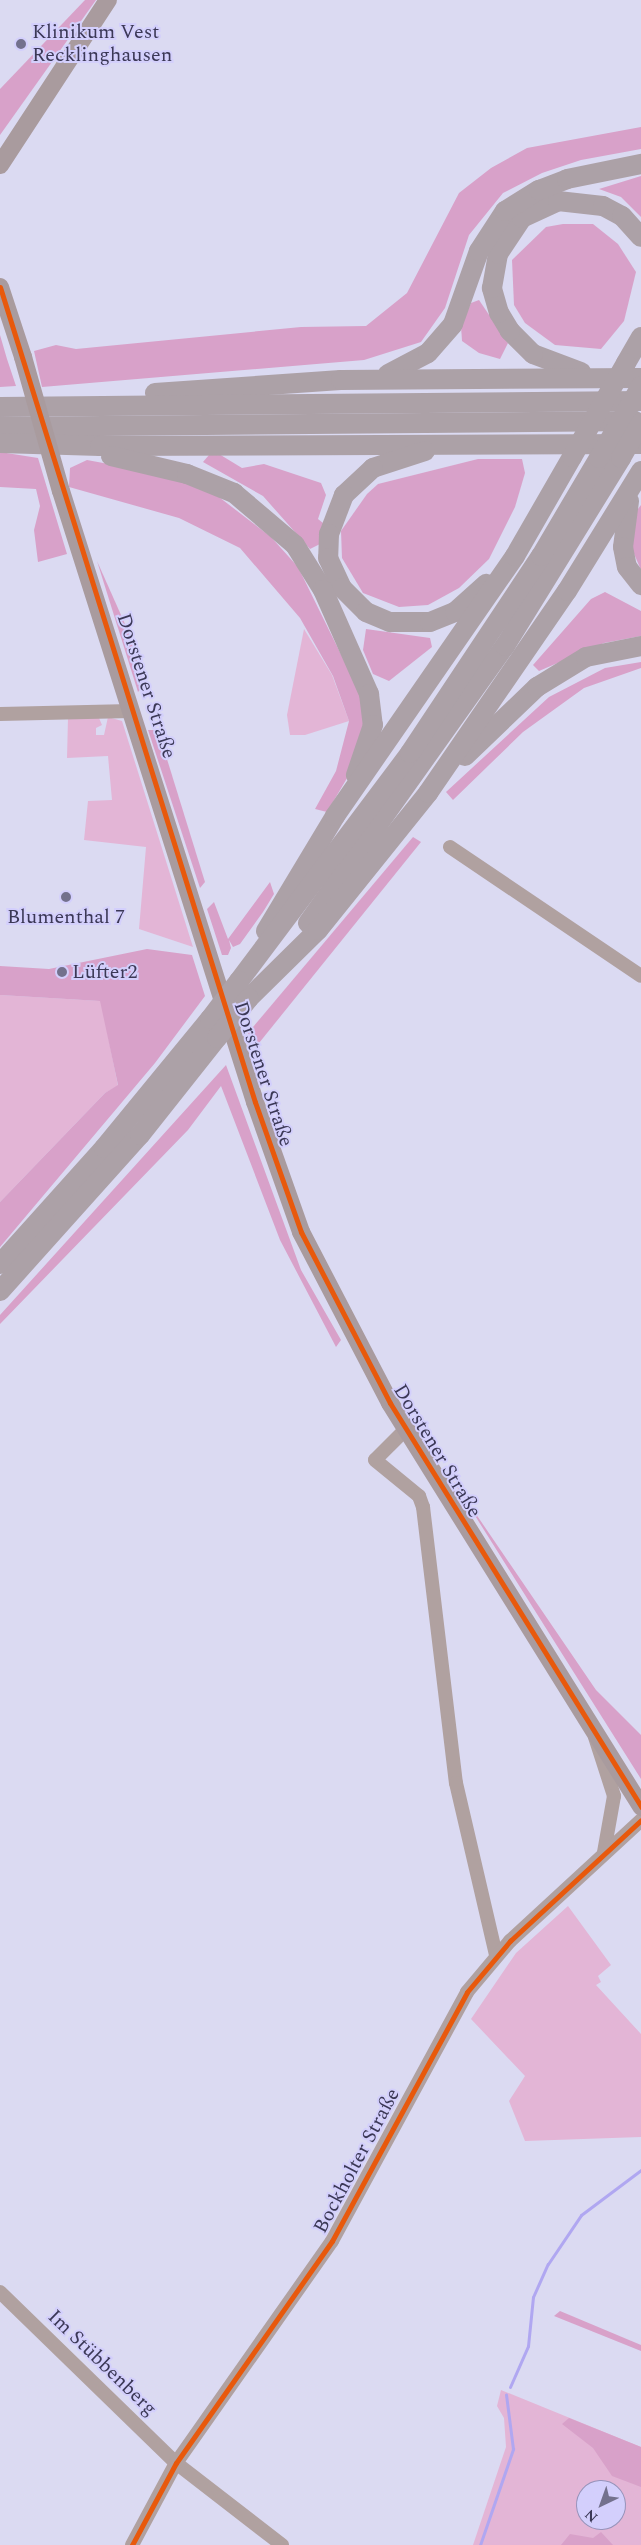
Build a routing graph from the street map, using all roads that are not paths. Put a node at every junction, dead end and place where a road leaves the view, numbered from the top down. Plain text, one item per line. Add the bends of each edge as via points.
1 (108, 0) edge
2 (43, 101) junction
3 (0, 149) edge
4 (641, 164) edge
5 (0, 165) edge
6 (641, 237) edge
7 (0, 287) edge
8 (641, 337) edge
9 (602, 378) junction
10 (641, 378) edge
11 (341, 380) junction
12 (641, 386) edge
13 (641, 401) edge
14 (52, 406) junction
15 (0, 407) edge
16 (641, 422) edge
17 (1, 437) edge
18 (461, 443) junction
19 (641, 444) edge
20 (637, 477) edge
21 (559, 480) junction
22 (641, 585) edge
23 (641, 646) edge
24 (131, 711) junction
25 (0, 714) edge
26 (428, 793) junction
27 (335, 816) junction
28 (450, 847) dead end
29 (641, 976) edge
30 (244, 990) junction
31 (0, 1264) edge
32 (0, 1290) edge
33 (407, 1428) junction
34 (595, 1731) junction
35 (641, 1807) edge
36 (641, 1820) edge
37 (604, 1852) junction
38 (496, 1955) junction
39 (0, 2292) edge
40 (176, 2463) junction
41 (132, 2545) edge
42 (282, 2545) edge

1 - 2 main road
2 - 3 main road
2 - 5 main road
4 - 11 highway via 567,179 539,190 505,211 479,251 453,324 428,353 391,374
6 - 9 highway via 622,216 603,206 558,201 522,218 508,235 491,273 499,313 520,342 546,360
7 - 24 main road, Dorstener Straße, bridge
8 - 21 highway, bridge
9 - 10 highway
9 - 11 highway
11 - 14 highway via 205,388
12 - 30 highway, bridge via 536,564 410,753
13 - 14 highway
14 - 15 highway
16 - 17 highway
16 - 30 highway, bridge via 462,708 352,864
17 - 18 highway via 100,446
17 - 27 highway via 121,457 186,474 234,493 295,545 323,590 369,694 373,725 366,754
18 - 19 highway
18 - 21 highway via 386,462 344,495 329,534 328,558 342,588 366,612 410,625 455,612 479,594
20 - 22 highway via 623,524 623,547 628,567
20 - 26 highway via 567,591
21 - 27 highway via 464,633
23 - 26 highway via 586,657 537,686
24 - 25 street
24 - 33 main road, Dorstener Straße via 254,1102 301,1232 347,1327
26 - 30 highway via 324,923
27 - 30 highway
28 - 29 street
30 - 31 highway, bridge via 210,1019 104,1148
30 - 32 highway, bridge via 217,1038 140,1135
33 - 34 main road, Dorstener Straße
33 - 38 street via 376,1460 419,1496 423,1507 456,1783
34 - 35 main road, Dorstener Straße
34 - 37 street via 596,1749 614,1796
36 - 37 street, Bockholter Straße
37 - 38 street, Bockholter Straße
38 - 40 street, Bockholter Straße via 445,2030 313,2272
39 - 40 street, Im Stübbenberg
40 - 41 street, Bockholter Straße
40 - 42 street, Im Stübbenberg

